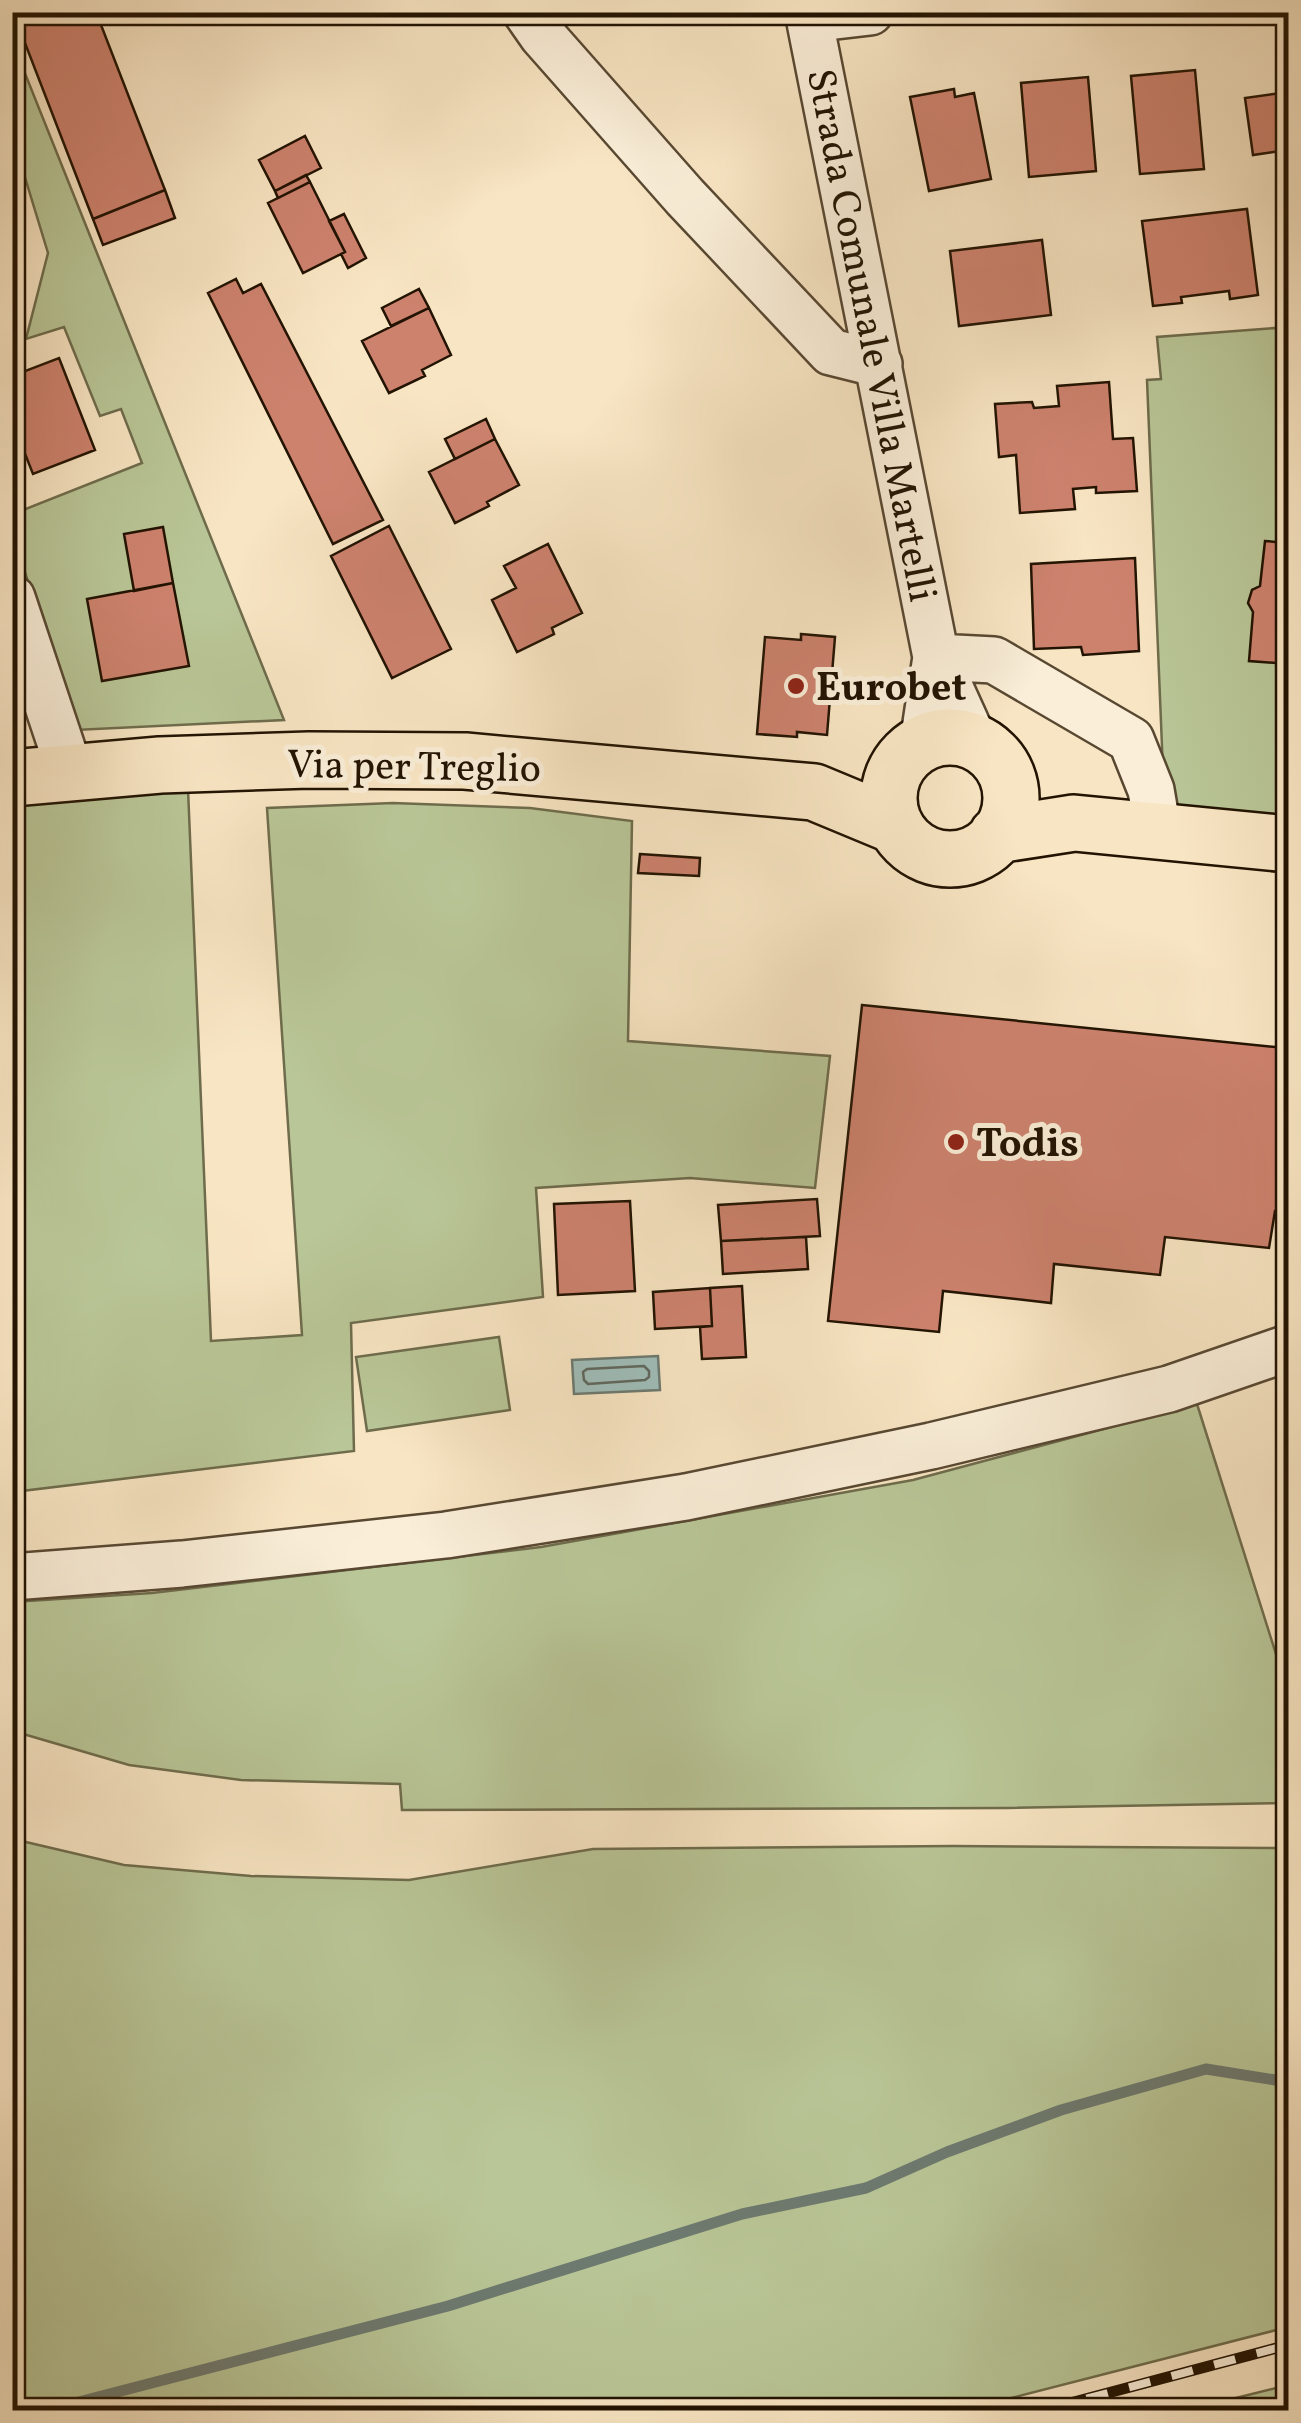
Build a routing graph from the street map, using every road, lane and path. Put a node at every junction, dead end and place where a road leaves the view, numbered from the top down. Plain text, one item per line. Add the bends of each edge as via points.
1 (526, 12) edge
2 (870, 12) edge
3 (809, 16) edge
4 (879, 364) junction
5 (12, 598) edge
6 (936, 658) junction
7 (950, 758) junction
8 (70, 772) junction
9 (12, 778) edge
10 (814, 792) junction
11 (1074, 823) junction
12 (896, 826) junction
13 (1158, 831) junction
14 (998, 835) junction
15 (1288, 844) edge
16 (1288, 1348) edge
17 (12, 1577) edge

1 - 4 street via 685,197 832,352
2 - 3 street
3 - 4 street, Strada Comunale Villa Martelli
4 - 6 street, Strada Comunale Villa Martelli
5 - 8 street
6 - 7 street, Strada Comunale Villa Martelli
6 - 13 street via 994,660 1131,740
7 - 10 main road, Via per Treglio
7 - 11 main road
7 - 12 main road via 890,785
7 - 14 main road via 1010,797
8 - 9 main road, Via per Treglio
8 - 10 main road, Via per Treglio via 309,760 465,761
10 - 12 main road, Via per Treglio
11 - 13 main road
11 - 14 main road
12 - 14 main road via 912,846 944,858 970,855
13 - 15 main road
16 - 17 street via 1169,1389 686,1497 446,1535

